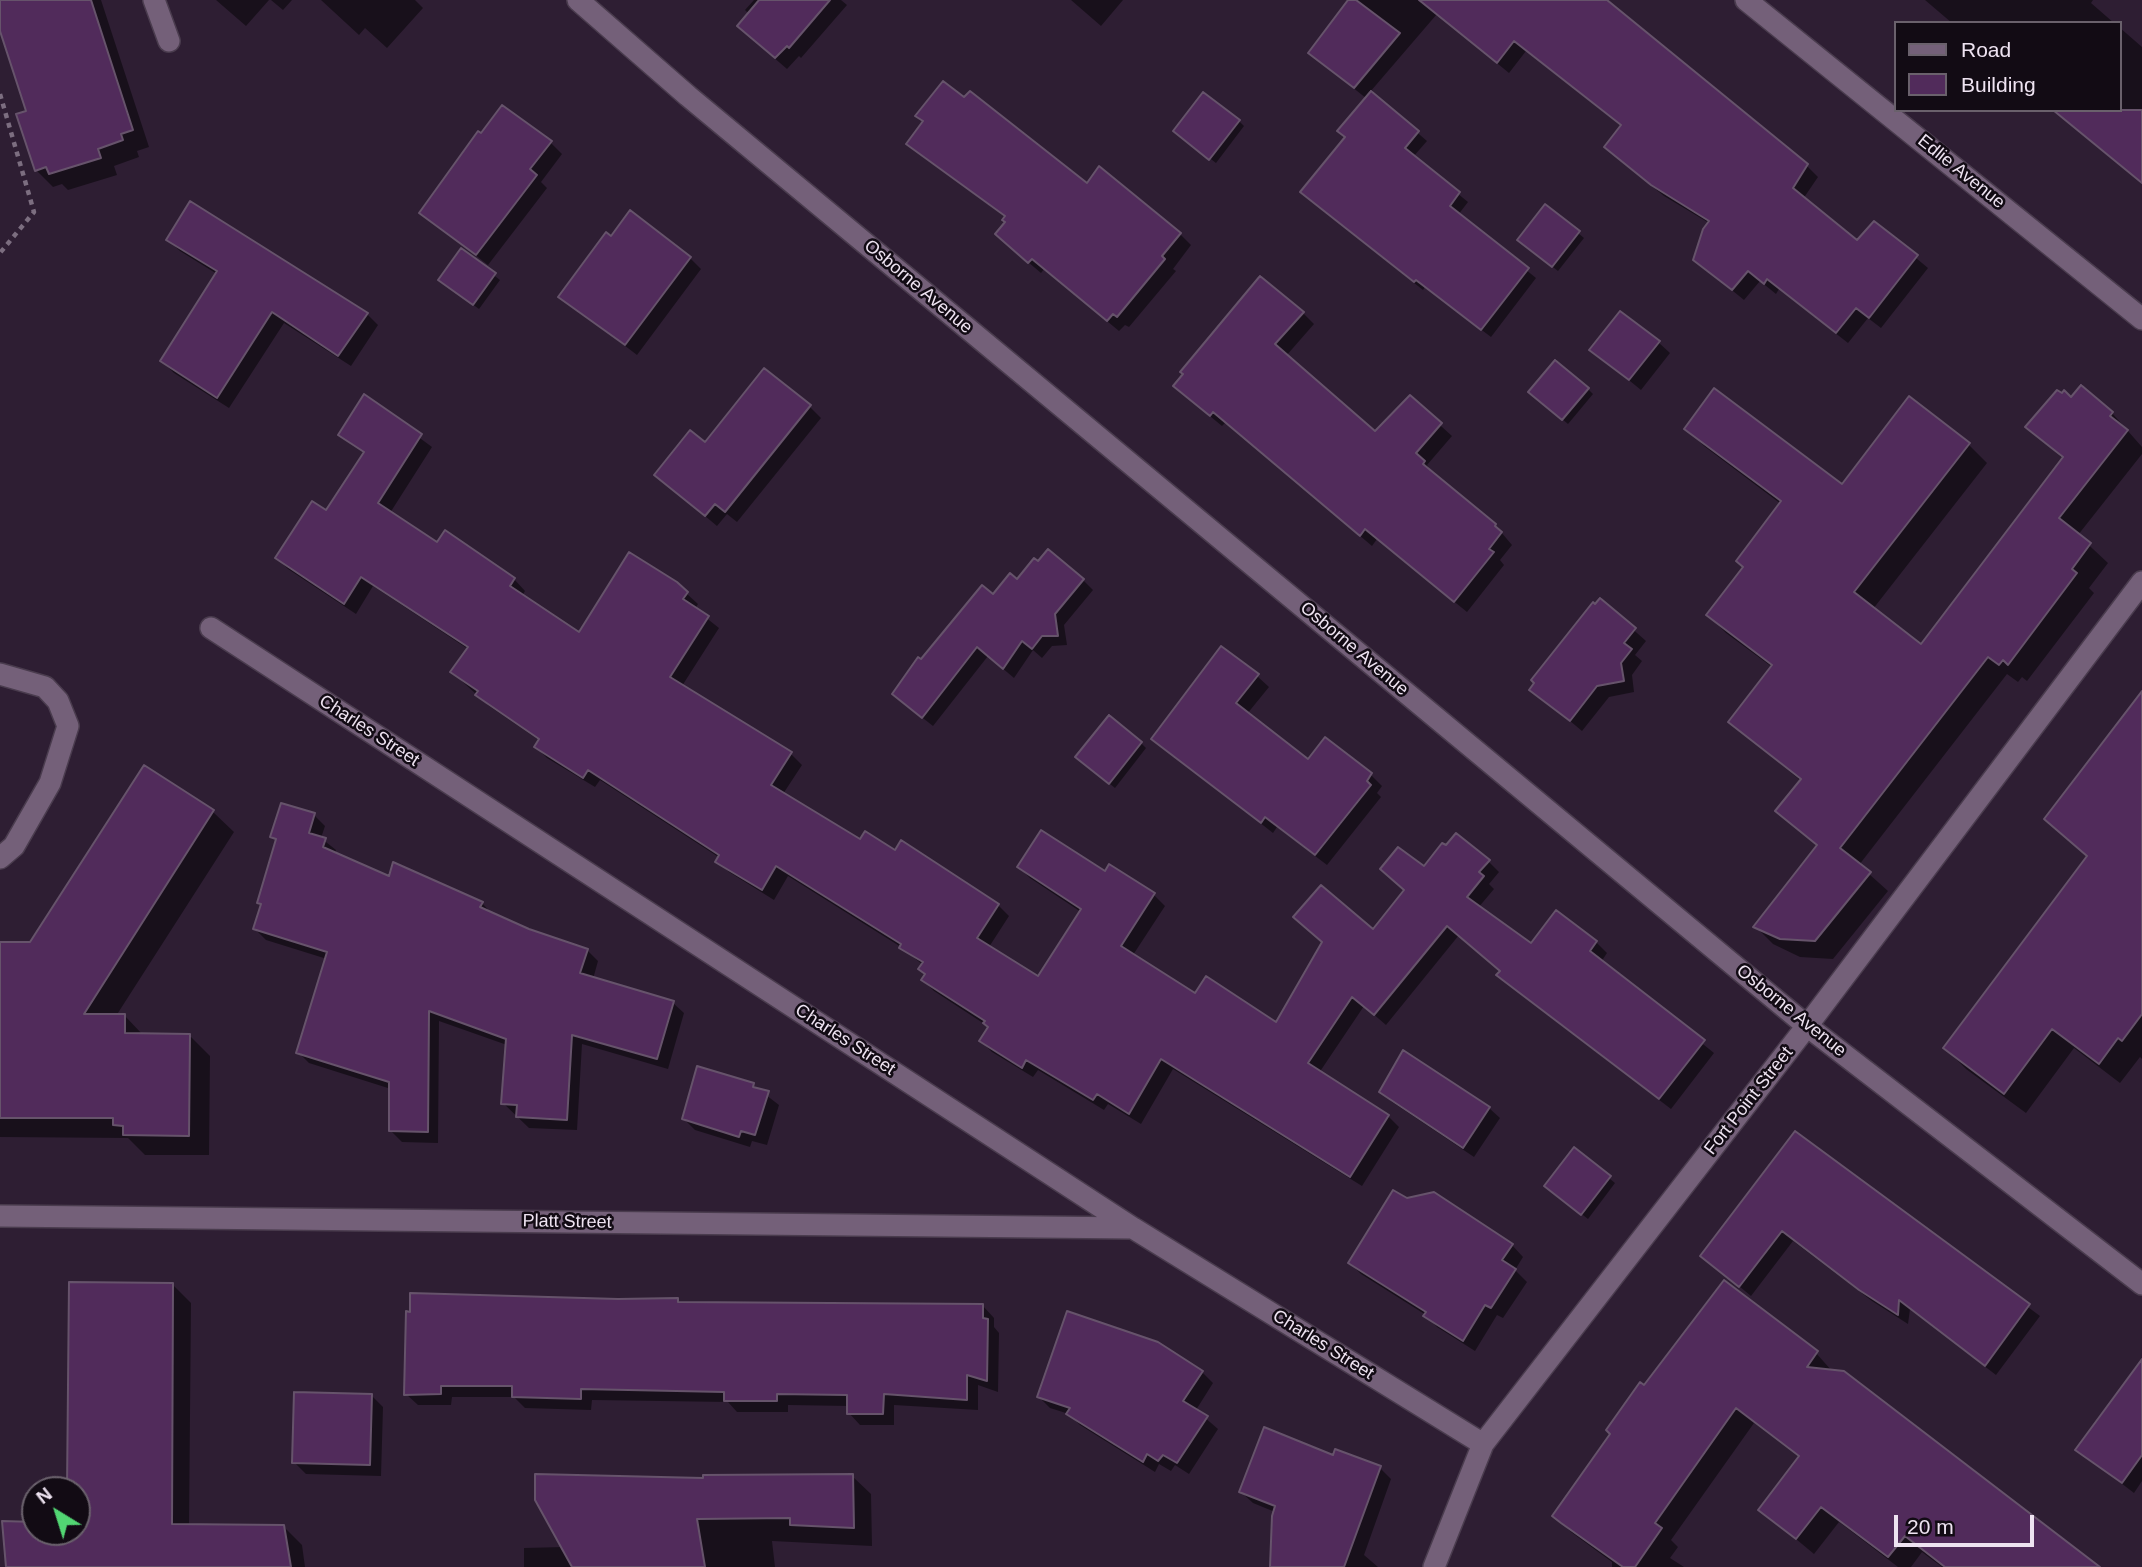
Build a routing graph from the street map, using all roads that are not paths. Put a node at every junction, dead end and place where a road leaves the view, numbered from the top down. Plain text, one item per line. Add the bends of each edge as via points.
1 (154, 0) edge
2 (578, 0) edge
3 (1746, 0) edge
4 (169, 41) dead end
5 (2142, 318) edge
6 (2142, 582) edge
7 (211, 628) dead end
8 (0, 674) edge
9 (0, 858) edge
10 (1807, 1026) junction
11 (0, 1216) edge
12 (1133, 1228) junction
13 (2142, 1284) edge
14 (1483, 1444) junction
15 (1434, 1567) edge

1 - 4 street
2 - 10 street, Osborne Avenue
3 - 5 street, Edlie Avenue
6 - 10 street, Fort Point Street
7 - 12 street, Charles Street
8 - 9 street via 45,687 58,701 68,726 50,783 13,846
10 - 13 street, Osborne Avenue
10 - 14 street, Fort Point Street
11 - 12 street, Platt Street
12 - 14 street, Charles Street
14 - 15 street, Fort Point Street

